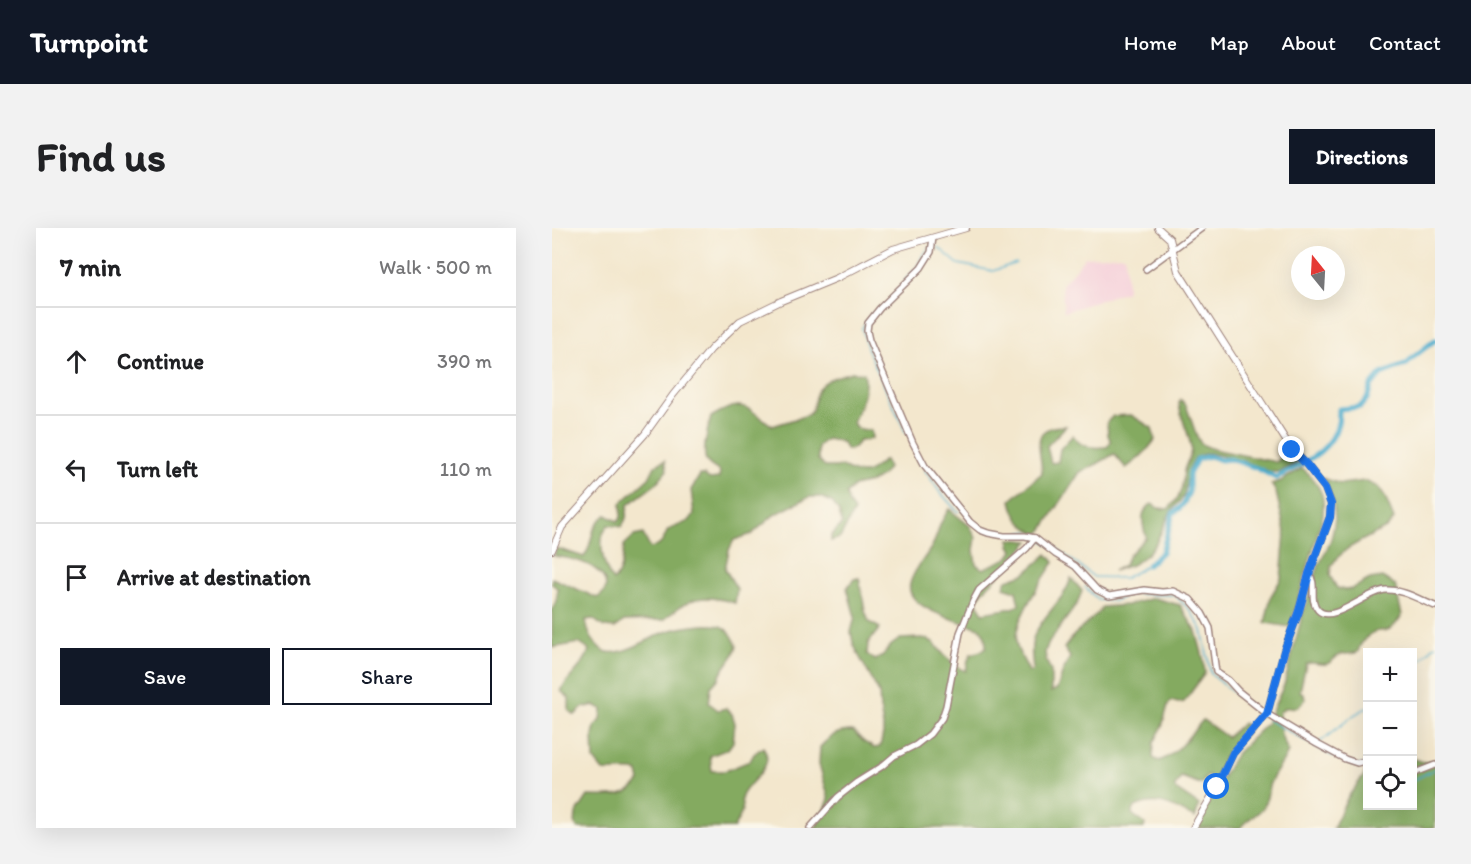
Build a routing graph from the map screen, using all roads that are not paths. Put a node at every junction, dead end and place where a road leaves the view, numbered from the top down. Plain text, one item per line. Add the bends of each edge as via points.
1 (966, 228) edge
2 (1158, 228) edge
3 (1202, 228) edge
4 (933, 238) junction
5 (1173, 249) junction
6 (1146, 269) dead end
7 (1035, 538) junction
8 (552, 550) edge
9 (1309, 574) junction
10 (1435, 606) edge
11 (1267, 714) junction
12 (1363, 761) edge
13 (1435, 765) edge
14 (1417, 772) edge
15 (810, 828) edge
16 (1193, 828) edge

1 - 4 street
2 - 5 street
3 - 5 street
4 - 7 street via 931,252 921,268 868,323 869,340 925,466 970,522 988,533
4 - 8 street via 893,249 741,321 711,349 645,434 561,527
5 - 6 street
5 - 9 street via 1178,271 1292,450 1325,488 1331,504 1330,517
7 - 11 street via 1109,596 1144,590 1173,591 1190,599 1210,628 1216,672
7 - 15 street via 979,590 973,601 960,633 946,706 930,734 857,782
9 - 10 street via 1313,580 1313,602 1318,611 1327,615 1384,590 1396,590
9 - 11 street
11 - 12 street via 1344,759
11 - 16 street via 1233,753
13 - 14 street

